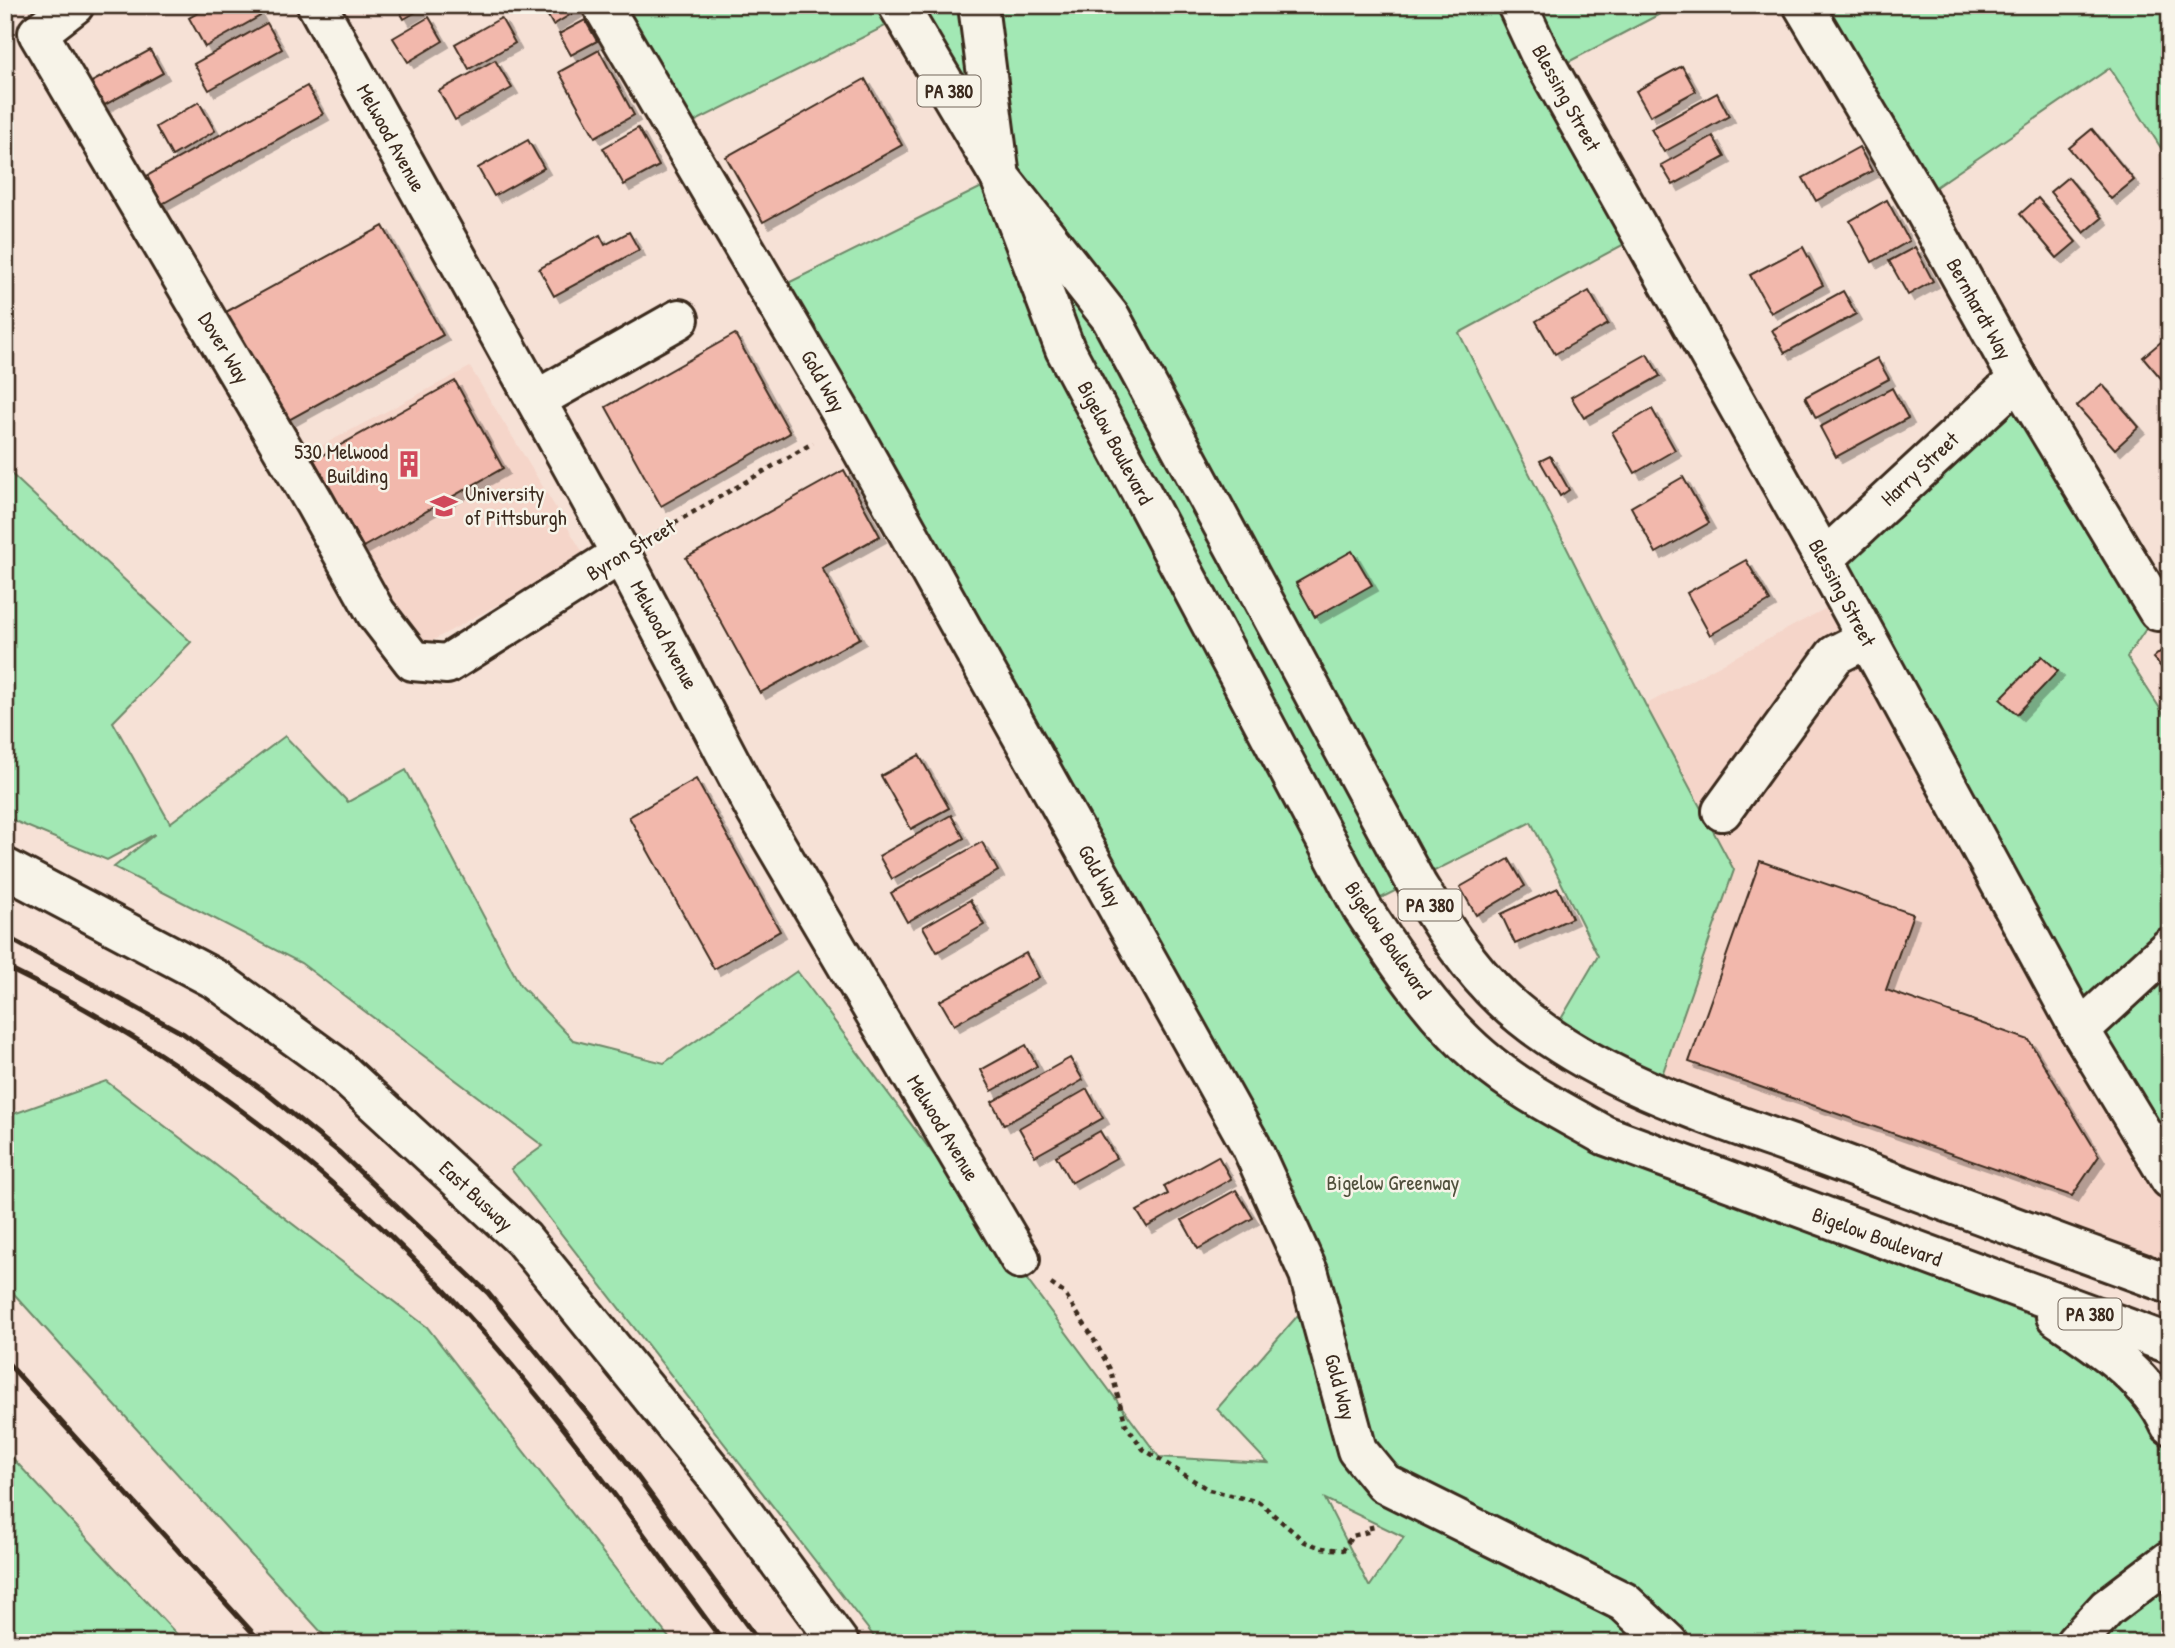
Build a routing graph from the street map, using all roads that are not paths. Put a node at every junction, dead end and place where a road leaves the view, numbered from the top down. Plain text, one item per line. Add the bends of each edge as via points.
1 (74, 5) edge
2 (317, 5) edge
3 (602, 5) edge
4 (898, 5) edge
5 (978, 5) edge
6 (1517, 5) edge
7 (1803, 5) edge
8 (1000, 177) junction
9 (679, 319) dead end
10 (2018, 379) junction
11 (536, 400) junction
12 (621, 554) junction
13 (1824, 559) junction
14 (2158, 611) dead end
15 (1866, 639) junction
16 (413, 661) joint
17 (1722, 811) dead end
18 (5, 869) edge
19 (2170, 947) edge
20 (2080, 1030) junction
21 (2157, 1139) edge
22 (2170, 1179) edge
23 (1020, 1259) road end
24 (2170, 1284) edge
25 (2011, 1285) junction
26 (2170, 1344) edge
27 (2170, 1425) edge
28 (2170, 1560) edge
29 (839, 1643) edge
30 (1668, 1643) edge
31 (2075, 1643) edge

1 - 16 street, Dover Way via 38,33 376,613
2 - 11 street, Melwood Avenue
3 - 30 street, Gold Way via 847,423 1251,1146 1309,1274 1357,1450 1384,1483 1624,1602
4 - 8 street, PA 380
5 - 8 street, Bigelow Boulevard
6 - 13 street, Blessing Street via 1539,52
7 - 10 street, Bernhardt Way
8 - 24 street, PA 380 via 1111,318 1417,885 1456,946 1502,999 1551,1036 1621,1078
8 - 25 street, Bigelow Boulevard / PA 380 via 1072,361 1362,908 1437,1012 1482,1058 1537,1097 1604,1135
9 - 11 street
10 - 13 street, Harry Street
10 - 14 street, Bernhardt Way
11 - 12 street, Melwood Avenue
12 - 16 street, Byron Street via 447,664
12 - 23 street, Melwood Avenue via 756,811
13 - 15 street, Blessing Street
15 - 17 street via 1835,655
15 - 20 street, Blessing Street
18 - 29 street, East Busway via 217,980 334,1065 513,1230 716,1476
19 - 20 street
20 - 21 street, Blessing Street
21 - 22 street, Blessing Street
25 - 26 street, Bigelow Boulevard / PA 380
25 - 27 street via 2097,1344 2144,1385
28 - 31 street via 2107,1608

